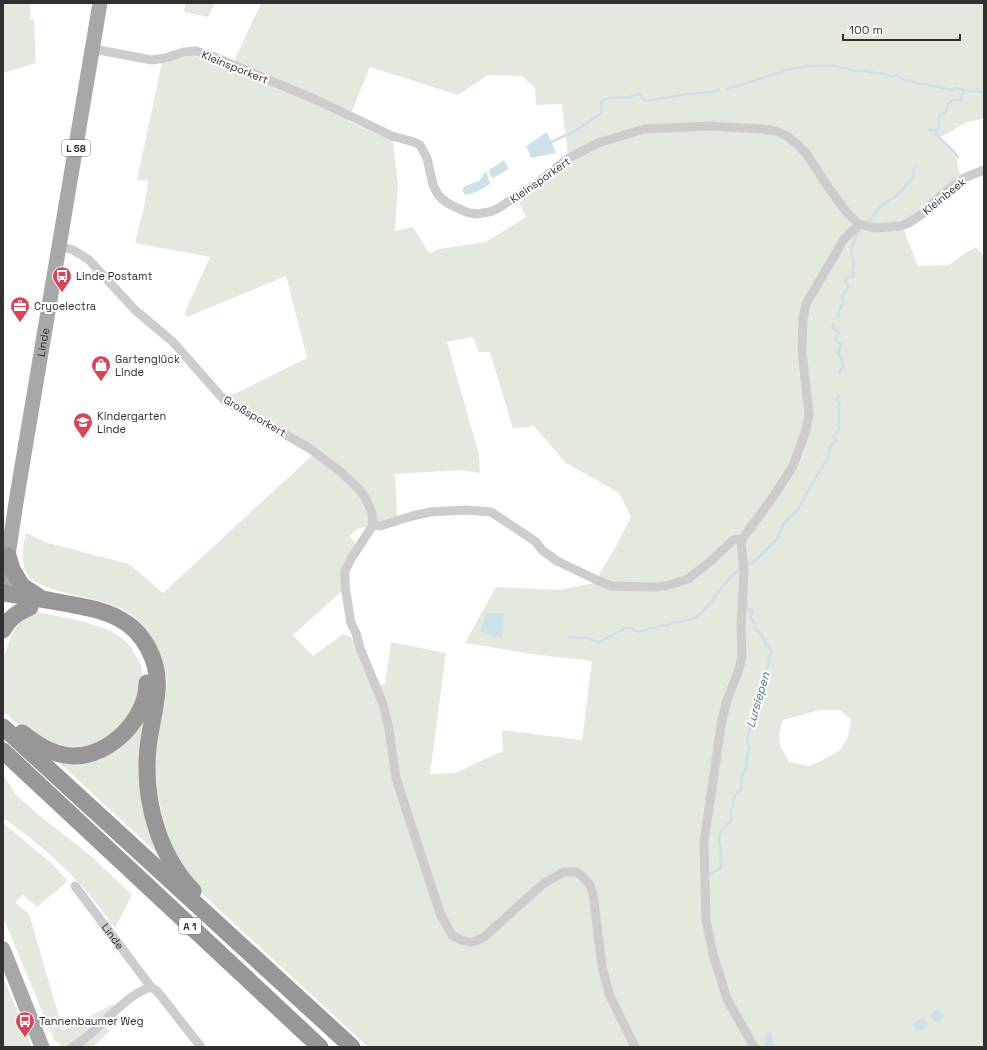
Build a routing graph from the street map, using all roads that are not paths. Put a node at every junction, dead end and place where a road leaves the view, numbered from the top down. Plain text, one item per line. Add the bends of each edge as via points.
1 (100, 3) edge
2 (93, 49) junction
3 (984, 170) edge
4 (859, 224) junction
5 (59, 246) junction
6 (373, 525) junction
7 (741, 541) junction
8 (8, 556) junction
9 (3, 587) edge
10 (3, 593) edge
11 (3, 603) edge
12 (35, 603) junction
13 (3, 630) edge
14 (3, 723) edge
15 (3, 727) edge
16 (3, 751) edge
17 (75, 886) dead end
18 (227, 932) junction
19 (3, 949) edge
20 (151, 987) junction
21 (42, 1047) edge
22 (72, 1047) edge
23 (201, 1047) edge
24 (320, 1047) edge
25 (352, 1047) edge
26 (635, 1047) edge
27 (754, 1047) edge

1 - 2 main road, Linde / L 58
2 - 4 street, Kleinsporkert via 152,60 196,51 322,102 392,136 414,142 420,146 427,158 437,193 449,204 466,212 476,214 497,209 567,160 598,143 644,129 710,126 776,131 786,136 806,153 848,214
2 - 5 main road, Linde / L 58
3 - 4 street, Kleinbeek via 964,178 934,202 931,208 909,223 890,228 874,228
4 - 7 street via 844,239 805,309 802,351 809,414 800,450 785,479
5 - 6 street, Großsporkert via 73,250 89,260 135,310 173,342 224,400 309,448 359,489 372,513
5 - 8 main road, Linde / L 58
6 - 7 street via 380,526 430,512 491,512 536,542 557,561 612,586 665,586 688,579 733,540
6 - 26 street via 345,571 351,623 383,704 396,778 440,912 452,935 469,942 476,941 490,933 544,883 564,872 577,872 590,885 608,994
7 - 27 street via 744,571 742,657 726,703 719,735 704,854 707,925 713,954 728,999
8 - 9 main road, Linde / L 58
8 - 12 highway via 12,569
10 - 12 highway
11 - 12 highway
12 - 13 highway via 10,619
12 - 14 highway via 90,618 121,632 142,657 147,677 146,697 135,719 123,734 102,749 84,755 66,756 51,752
12 - 18 highway via 78,606 107,613 130,626 146,644 157,677 147,762 149,799 154,818 160,838 175,867
15 - 18 highway, A 1
16 - 24 highway, A 1
17 - 20 street, Linde
18 - 25 highway, A 1
19 - 21 main road
20 - 22 street via 141,990 96,1030
20 - 23 street, Linde

